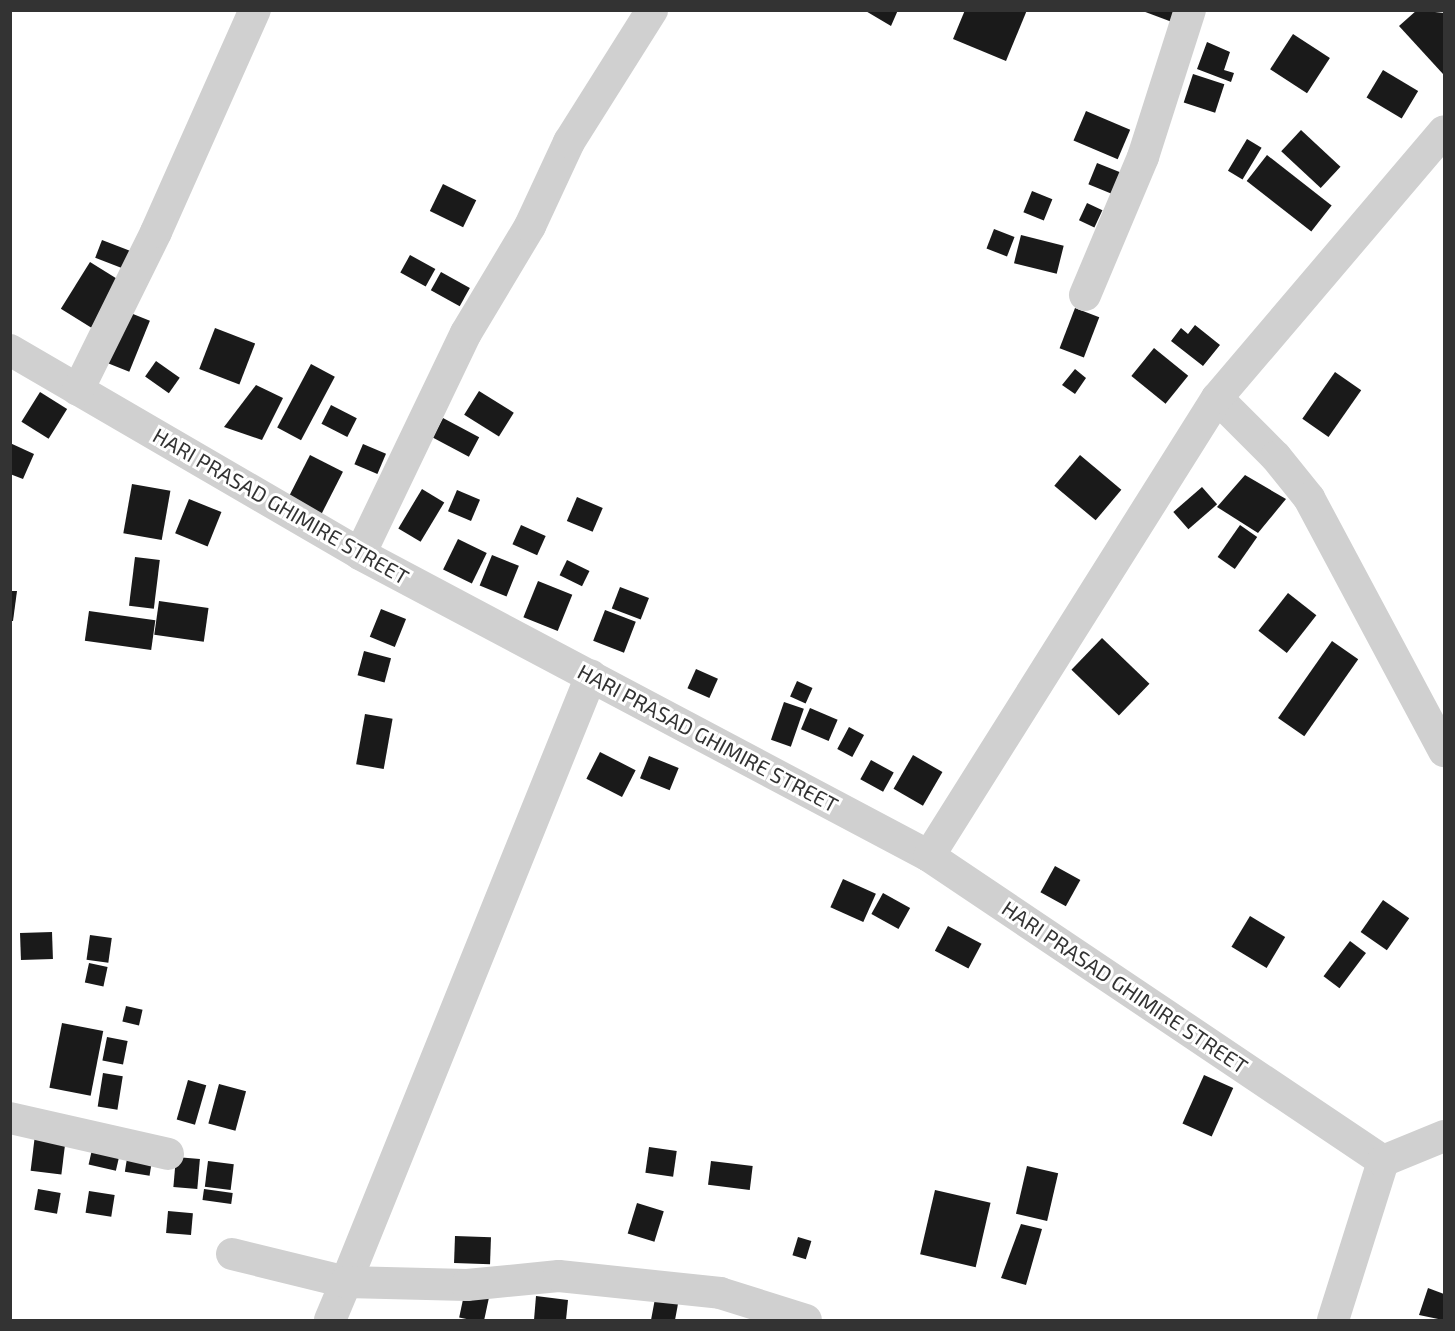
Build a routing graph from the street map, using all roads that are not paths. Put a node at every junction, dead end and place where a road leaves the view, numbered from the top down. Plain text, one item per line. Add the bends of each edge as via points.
1 (255, 10) edge
2 (652, 10) edge
3 (1190, 10) edge
4 (1444, 131) edge
5 (1085, 295) dead end
6 (13, 357) edge
7 (78, 390) junction
8 (1217, 398) junction
9 (360, 554) junction
10 (591, 676) junction
11 (1444, 751) edge
12 (930, 856) junction
13 (10, 1118) edge
14 (1444, 1136) edge
15 (168, 1154) dead end
16 (1383, 1161) junction
17 (232, 1254) dead end
18 (346, 1282) junction
19 (330, 1320) edge
20 (806, 1320) edge
21 (1333, 1320) edge

1 - 7 street via 156,232
2 - 9 street via 569,142 530,226 466,333
3 - 5 street via 1143,157
4 - 8 street
6 - 7 street, HARI PRASAD GHIMIRE STREET
7 - 9 street, HARI PRASAD GHIMIRE STREET
8 - 11 street via 1276,457 1309,498
8 - 12 street
9 - 10 street, HARI PRASAD GHIMIRE STREET
10 - 12 street, HARI PRASAD GHIMIRE STREET
10 - 18 street
12 - 16 street, HARI PRASAD GHIMIRE STREET
13 - 15 street
14 - 16 street
16 - 21 street
17 - 18 street
18 - 19 street
18 - 20 street via 467,1285 560,1276 614,1280 720,1293

